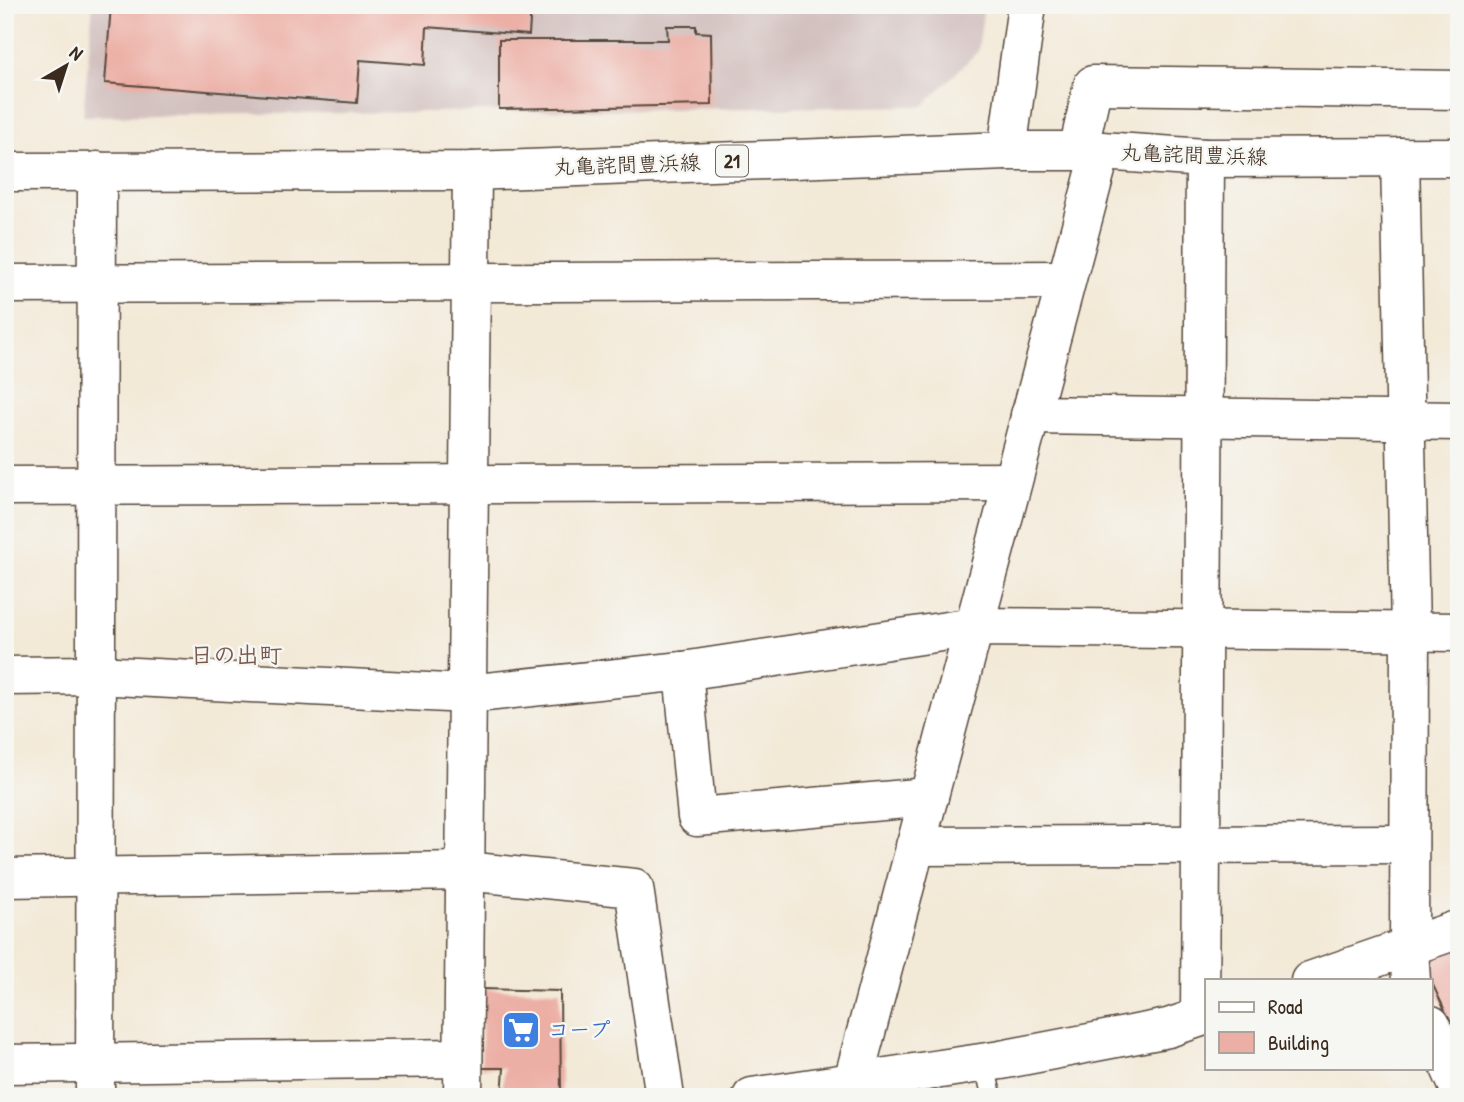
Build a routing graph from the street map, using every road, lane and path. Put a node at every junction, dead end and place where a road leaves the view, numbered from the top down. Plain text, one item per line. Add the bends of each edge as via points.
1 (1027, 5) edge
2 (1459, 90) edge
3 (1007, 151) junction
4 (1089, 151) junction
5 (1399, 157) junction
6 (1459, 157) edge
7 (1205, 158) junction
8 (472, 170) junction
9 (97, 171) junction
10 (5, 172) edge
11 (1066, 281) junction
12 (471, 282) junction
13 (97, 283) junction
14 (5, 284) edge
15 (1030, 415) junction
16 (1203, 417) junction
17 (1406, 421) junction
18 (1459, 421) edge
19 (1012, 482) junction
20 (469, 484) junction
21 (5, 486) edge
22 (96, 486) junction
23 (974, 627) junction
24 (1202, 629) junction
25 (1410, 631) junction
26 (1459, 632) edge
27 (683, 671) junction
28 (96, 675) junction
29 (5, 676) edge
30 (467, 694) junction
31 (929, 797) junction
32 (1409, 844) junction
33 (1201, 845) junction
34 (915, 846) junction
35 (465, 871) junction
36 (95, 877) junction
37 (5, 878) edge
38 (1459, 929) edge
39 (1410, 965) edge
40 (1322, 979) edge
41 (1203, 1016) edge
42 (1432, 1027) edge
43 (463, 1058) junction
44 (5, 1064) edge
45 (988, 1079) edge
46 (95, 1080) edge
47 (853, 1081) junction
48 (1459, 1088) edge
49 (463, 1097) edge
50 (665, 1097) edge
51 (752, 1097) edge

1 - 3 street
2 - 4 street via 1093,85
3 - 4 street, 丸亀詫間豊浜線 / 21
3 - 8 street, 丸亀詫間豊浜線 / 21
4 - 7 street, 丸亀詫間豊浜線 / 21
4 - 11 street
5 - 6 street, 丸亀詫間豊浜線 / 21
5 - 7 street, 丸亀詫間豊浜線 / 21
5 - 17 street
7 - 16 street
8 - 9 street, 丸亀詫間豊浜線 / 21
8 - 12 street
9 - 10 street, 丸亀詫間豊浜線 / 21
9 - 13 street
11 - 12 street
11 - 15 street
12 - 13 street
12 - 20 street
13 - 14 street
13 - 22 street
15 - 16 street
15 - 19 street
16 - 17 street
16 - 24 street
17 - 18 street
17 - 25 street
19 - 20 street
19 - 23 street
20 - 22 street
20 - 30 street
21 - 22 street
22 - 28 street
23 - 24 street
23 - 27 street
23 - 31 street
24 - 25 street
24 - 33 street
25 - 26 street
25 - 32 street
27 - 30 street
27 - 31 street via 697,817
28 - 29 street
28 - 30 street
28 - 36 street
30 - 35 street
31 - 34 street
32 - 33 street
32 - 39 street
33 - 34 street
33 - 41 street
34 - 47 street
35 - 36 street
35 - 43 street
35 - 50 street via 634,888
36 - 37 street
36 - 46 street
38 - 39 street
39 - 40 street
41 - 45 street
42 - 48 street
43 - 46 street
43 - 49 street
44 - 46 street
45 - 47 street
47 - 51 street

